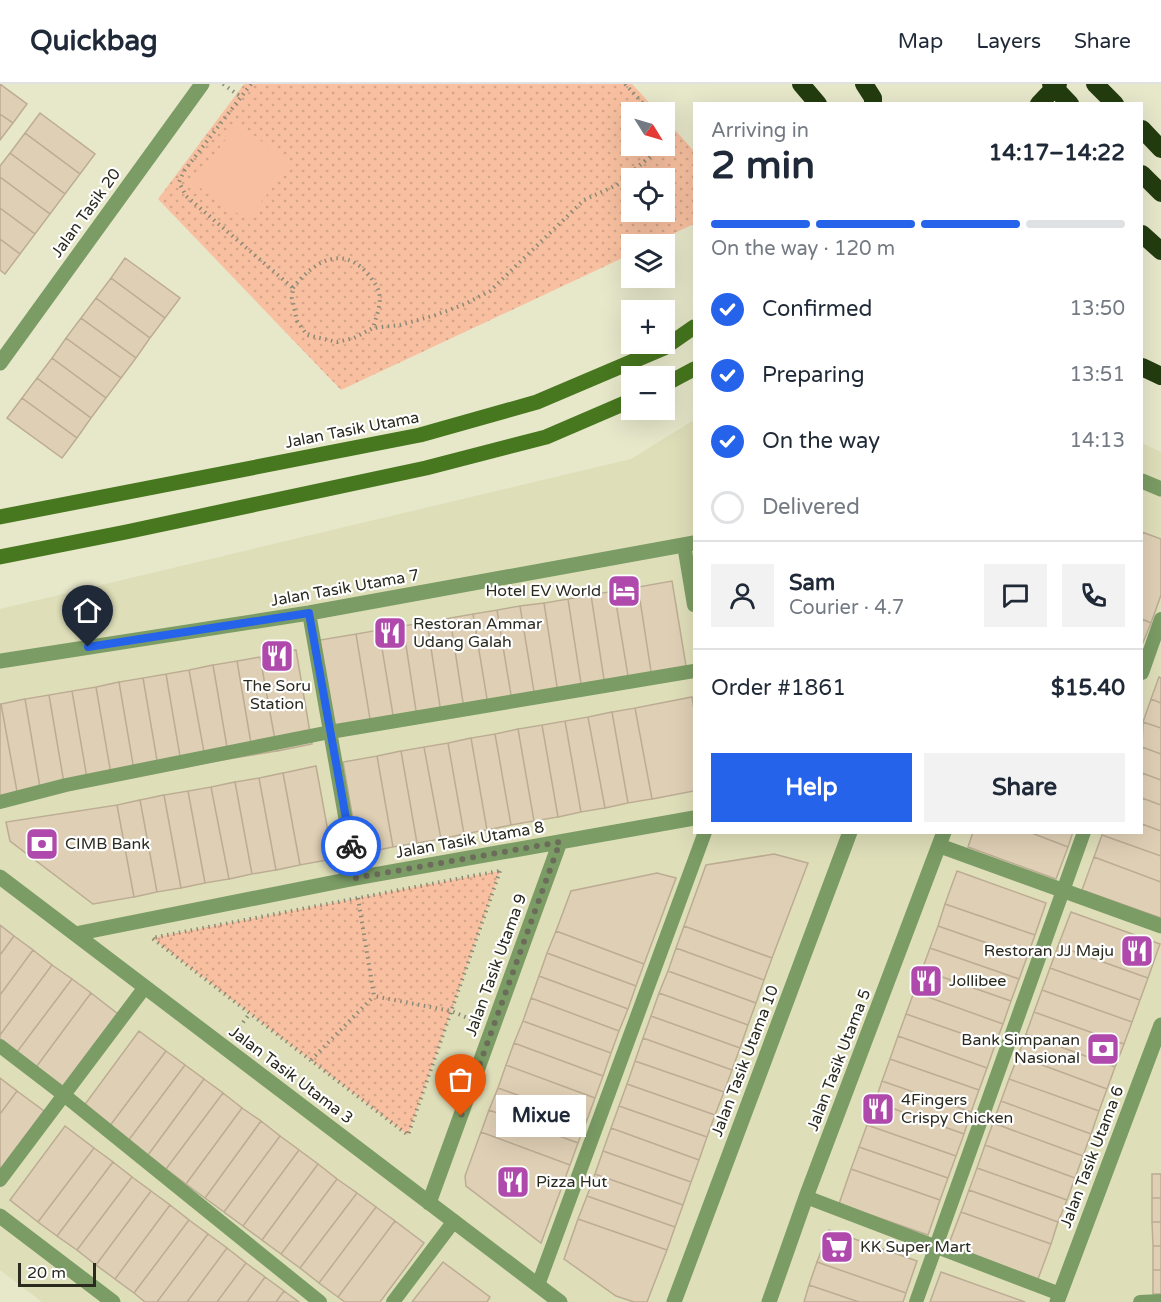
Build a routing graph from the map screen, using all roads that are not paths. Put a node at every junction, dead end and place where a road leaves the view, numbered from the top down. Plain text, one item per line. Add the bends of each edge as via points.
1 (202, 84) edge
2 (801, 84) edge
3 (1051, 84) edge
4 (1058, 84) edge
5 (1095, 84) edge
6 (816, 102) edge
7 (1041, 102) edge
8 (1068, 102) edge
9 (1113, 102) edge
10 (1143, 130) edge
11 (1161, 148) edge
12 (1143, 175) edge
13 (1161, 193) edge
14 (1143, 235) edge
15 (1161, 251) edge
16 (693, 328) edge
17 (0, 363) edge
18 (1143, 367) edge
19 (693, 370) edge
20 (1161, 376) edge
21 (675, 379) edge
22 (621, 404) edge
23 (1143, 481) edge
24 (1161, 489) edge
25 (0, 518) edge
26 (689, 544) edge
27 (0, 557) edge
28 (693, 593) edge
29 (309, 613) junction
30 (1161, 619) edge
31 (0, 661) edge
32 (1143, 670) edge
33 (693, 672) edge
34 (330, 732) junction
35 (0, 802) edge
36 (693, 818) edge
37 (704, 834) edge
38 (849, 834) edge
39 (1083, 834) edge
40 (942, 839) edge
41 (560, 842) junction
42 (0, 877) edge
43 (356, 878) junction
44 (1063, 891) junction
45 (1161, 926) edge
46 (75, 934) junction
47 (146, 987) junction
48 (1161, 1025) edge
49 (0, 1046) edge
50 (64, 1095) junction
51 (0, 1180) edge
52 (806, 1197) junction
53 (429, 1203) junction
54 (0, 1216) edge
55 (454, 1221) junction
56 (936, 1246) junction
57 (538, 1285) junction
58 (1059, 1298) edge
59 (1161, 1300) edge
60 (113, 1302) edge
61 (320, 1302) edge
62 (393, 1302) edge
63 (560, 1302) edge
64 (674, 1302) edge
65 (770, 1302) edge
66 (916, 1302) edge
67 (1140, 1302) edge

1 - 17 street, Jalan Tasik 20
2 - 6 highway
3 - 8 highway
4 - 7 highway, bridge
5 - 9 highway
10 - 11 highway
12 - 13 highway
14 - 15 highway
16 - 25 street, Jalan Tasik Utama via 664,348 537,402 420,435
18 - 20 highway
19 - 21 street
22 - 27 street via 546,437 426,468
23 - 24 street
26 - 28 lane
26 - 29 street, Jalan Tasik Utama 7
29 - 31 street, Jalan Tasik Utama 7
29 - 34 lane
30 - 32 lane
33 - 34 lane
34 - 35 lane
34 - 43 lane
36 - 41 street, Jalan Tasik Utama 8
37 - 57 lane
38 - 64 street, Jalan Tasik Utama 10
39 - 44 lane
40 - 44 street
40 - 52 street, Jalan Tasik Utama 5
41 - 43 street, Jalan Tasik Utama 8
41 - 53 street, Jalan Tasik Utama 9
42 - 46 street, Jalan Tasik Utama 3
43 - 46 street, Jalan Tasik Utama 8
44 - 45 street
44 - 56 lane
46 - 47 street, Jalan Tasik Utama 3
47 - 50 lane
47 - 53 street, Jalan Tasik Utama 3
48 - 58 street, Jalan Tasik Utama 6
49 - 50 lane
50 - 51 lane
50 - 61 lane
52 - 56 lane
52 - 65 street, Jalan Tasik Utama 5
53 - 55 street, Jalan Tasik Utama 3
54 - 60 street
55 - 57 street, Jalan Tasik Utama 3
55 - 62 lane
56 - 58 lane
56 - 66 lane
57 - 63 street, Jalan Tasik Utama 3
59 - 67 lane

